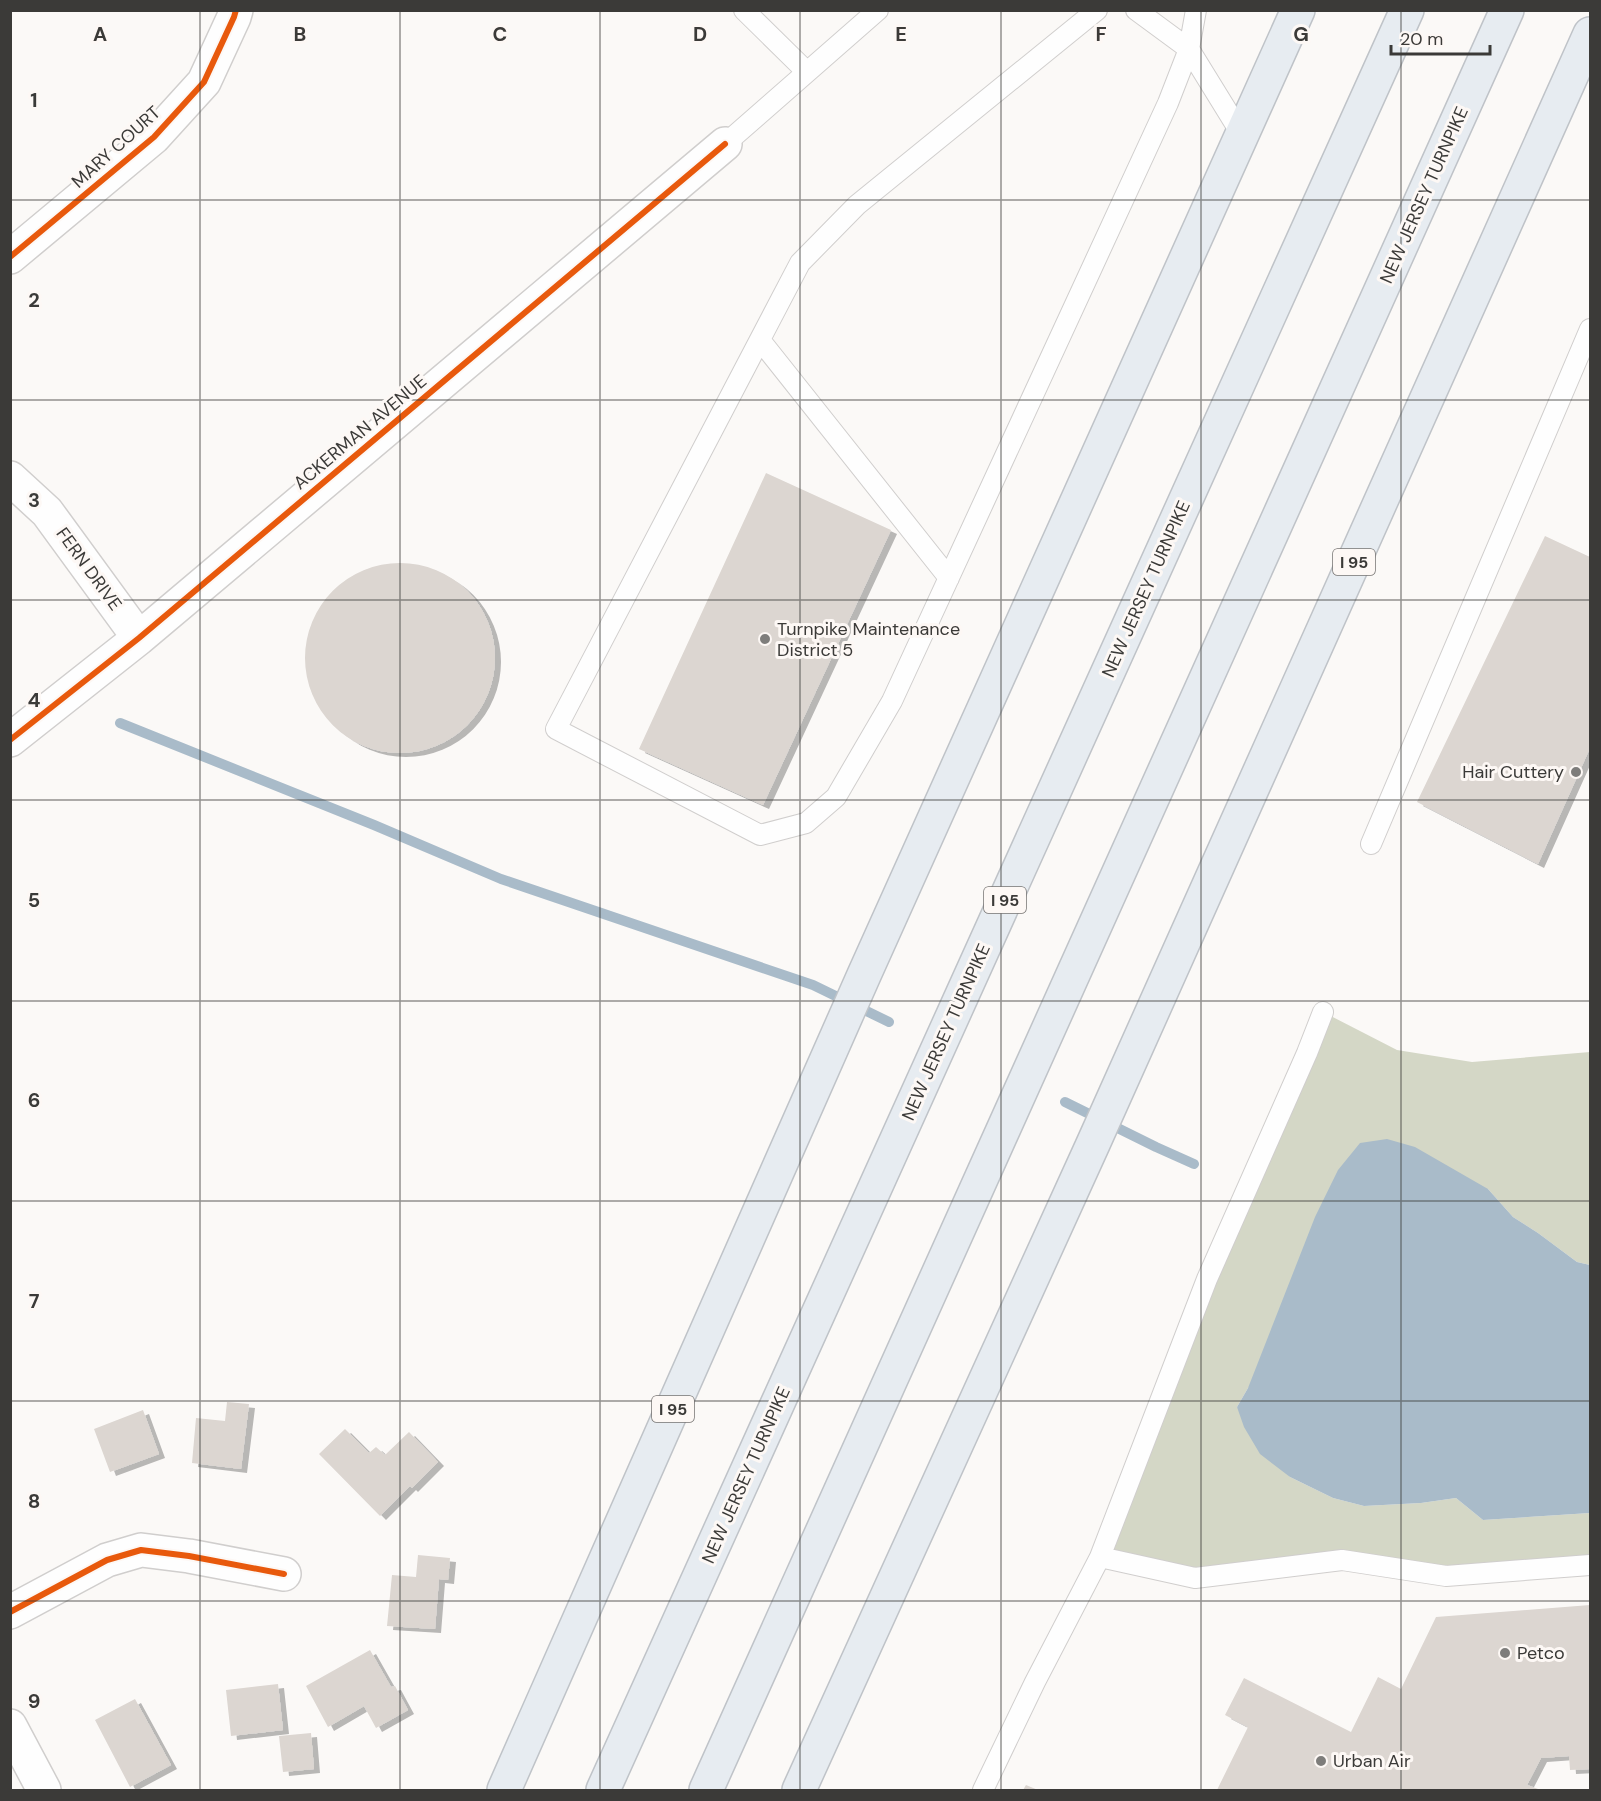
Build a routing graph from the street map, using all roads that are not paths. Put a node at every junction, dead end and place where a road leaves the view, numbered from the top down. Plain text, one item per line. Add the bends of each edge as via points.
1 (236, 10) edge
2 (744, 10) edge
3 (878, 10) edge
4 (1097, 10) edge
5 (1136, 10) edge
6 (1196, 10) edge
7 (1298, 10) edge
8 (1407, 10) edge
9 (1507, 10) edge
10 (1590, 34) edge
11 (1189, 49) junction
12 (807, 72) junction
13 (1242, 135) junction
14 (725, 144) joint
15 (10, 257) edge
16 (1590, 328) edge
17 (760, 340) junction
18 (10, 478) edge
19 (949, 578) junction
20 (139, 638) junction
21 (10, 740) edge
22 (1371, 844) dead end
23 (1323, 1012) dead end
24 (1100, 1557) junction
25 (1590, 1565) edge
26 (284, 1574) dead end
27 (10, 1612) edge
28 (10, 1726) edge
29 (44, 1791) edge
30 (504, 1791) edge
31 (603, 1791) edge
32 (706, 1791) edge
33 (799, 1791) edge
34 (983, 1791) edge

1 - 15 street, MARY COURT via 204,82 154,137
2 - 12 lane
3 - 12 lane
4 - 17 lane via 857,205 800,263
5 - 11 lane
6 - 11 lane
7 - 13 highway, I 95
8 - 31 highway, NEW JERSEY TURNPIKE / I 95
9 - 32 highway, NEW JERSEY TURNPIKE
10 - 33 highway, I 95
11 - 13 lane
11 - 19 lane via 1168,103
12 - 14 lane
13 - 30 highway, I 95 via 864,975
14 - 20 street, ACKERMAN AVENUE
16 - 22 lane
17 - 19 lane
17 - 19 lane via 556,729 760,836 806,823 836,797 892,700
18 - 20 street, FERN DRIVE via 47,512
20 - 21 street, ACKERMAN AVENUE
23 - 24 lane via 1207,1279
24 - 25 lane via 1195,1578 1342,1560 1446,1576
24 - 34 lane
26 - 27 street via 141,1550 107,1560
28 - 29 street

